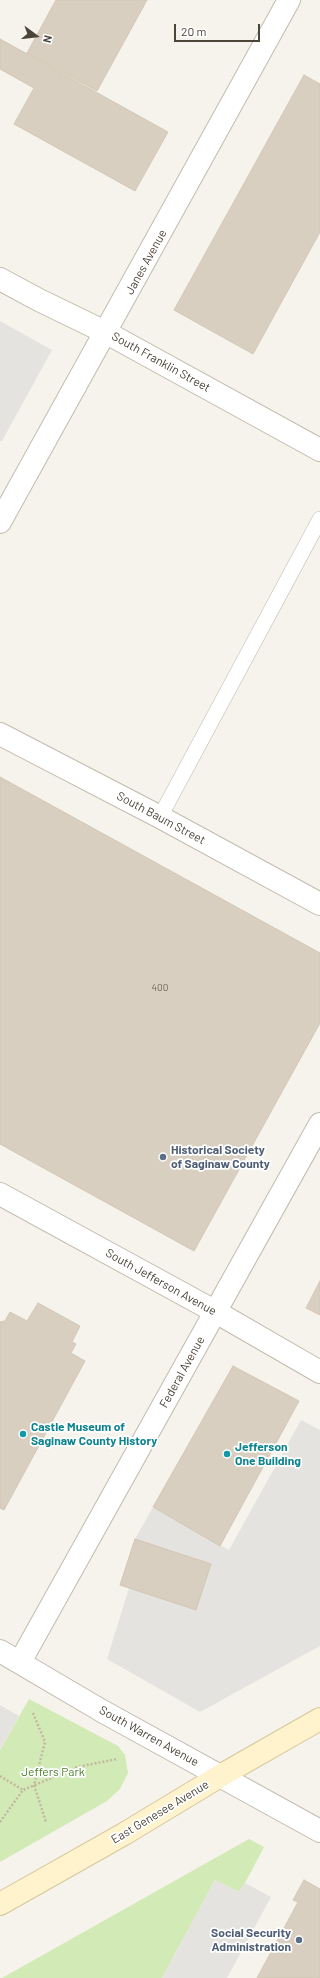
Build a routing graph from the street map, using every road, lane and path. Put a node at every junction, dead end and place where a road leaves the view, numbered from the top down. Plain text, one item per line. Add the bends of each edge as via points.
1 (289, 0) edge
2 (0, 279) edge
3 (107, 332) junction
4 (320, 450) edge
5 (320, 519) edge
6 (0, 522) edge
7 (0, 734) edge
8 (160, 817) junction
9 (320, 904) edge
10 (320, 1124) edge
11 (0, 1194) edge
12 (216, 1312) junction
13 (320, 1372) edge
14 (0, 1651) edge
15 (20, 1662) junction
16 (33, 1713) dead end
17 (320, 1719) edge
18 (117, 1758) dead end
19 (0, 1776) edge
20 (220, 1776) junction
21 (34, 1785) junction
22 (23, 1790) junction
23 (0, 1822) edge
24 (46, 1822) dead end
25 (320, 1831) edge
26 (0, 1904) edge

1 - 3 street, Janes Avenue
2 - 3 street, South Franklin Street
3 - 4 street, South Franklin Street
3 - 6 street, Janes Avenue
5 - 8 lane
7 - 8 street, South Baum Street
8 - 9 street, South Baum Street
10 - 12 street, Federal Avenue
11 - 12 street, South Jefferson Avenue
12 - 13 street, South Jefferson Avenue
12 - 15 street, Federal Avenue
14 - 15 street, South Warren Avenue
15 - 20 street, South Warren Avenue
16 - 21 path via 45,1742
17 - 20 main road, East Genesee Avenue
18 - 21 path via 77,1767
19 - 22 path
20 - 25 street, South Warren Avenue
20 - 26 main road, East Genesee Avenue
21 - 22 path
21 - 24 path
22 - 23 path

